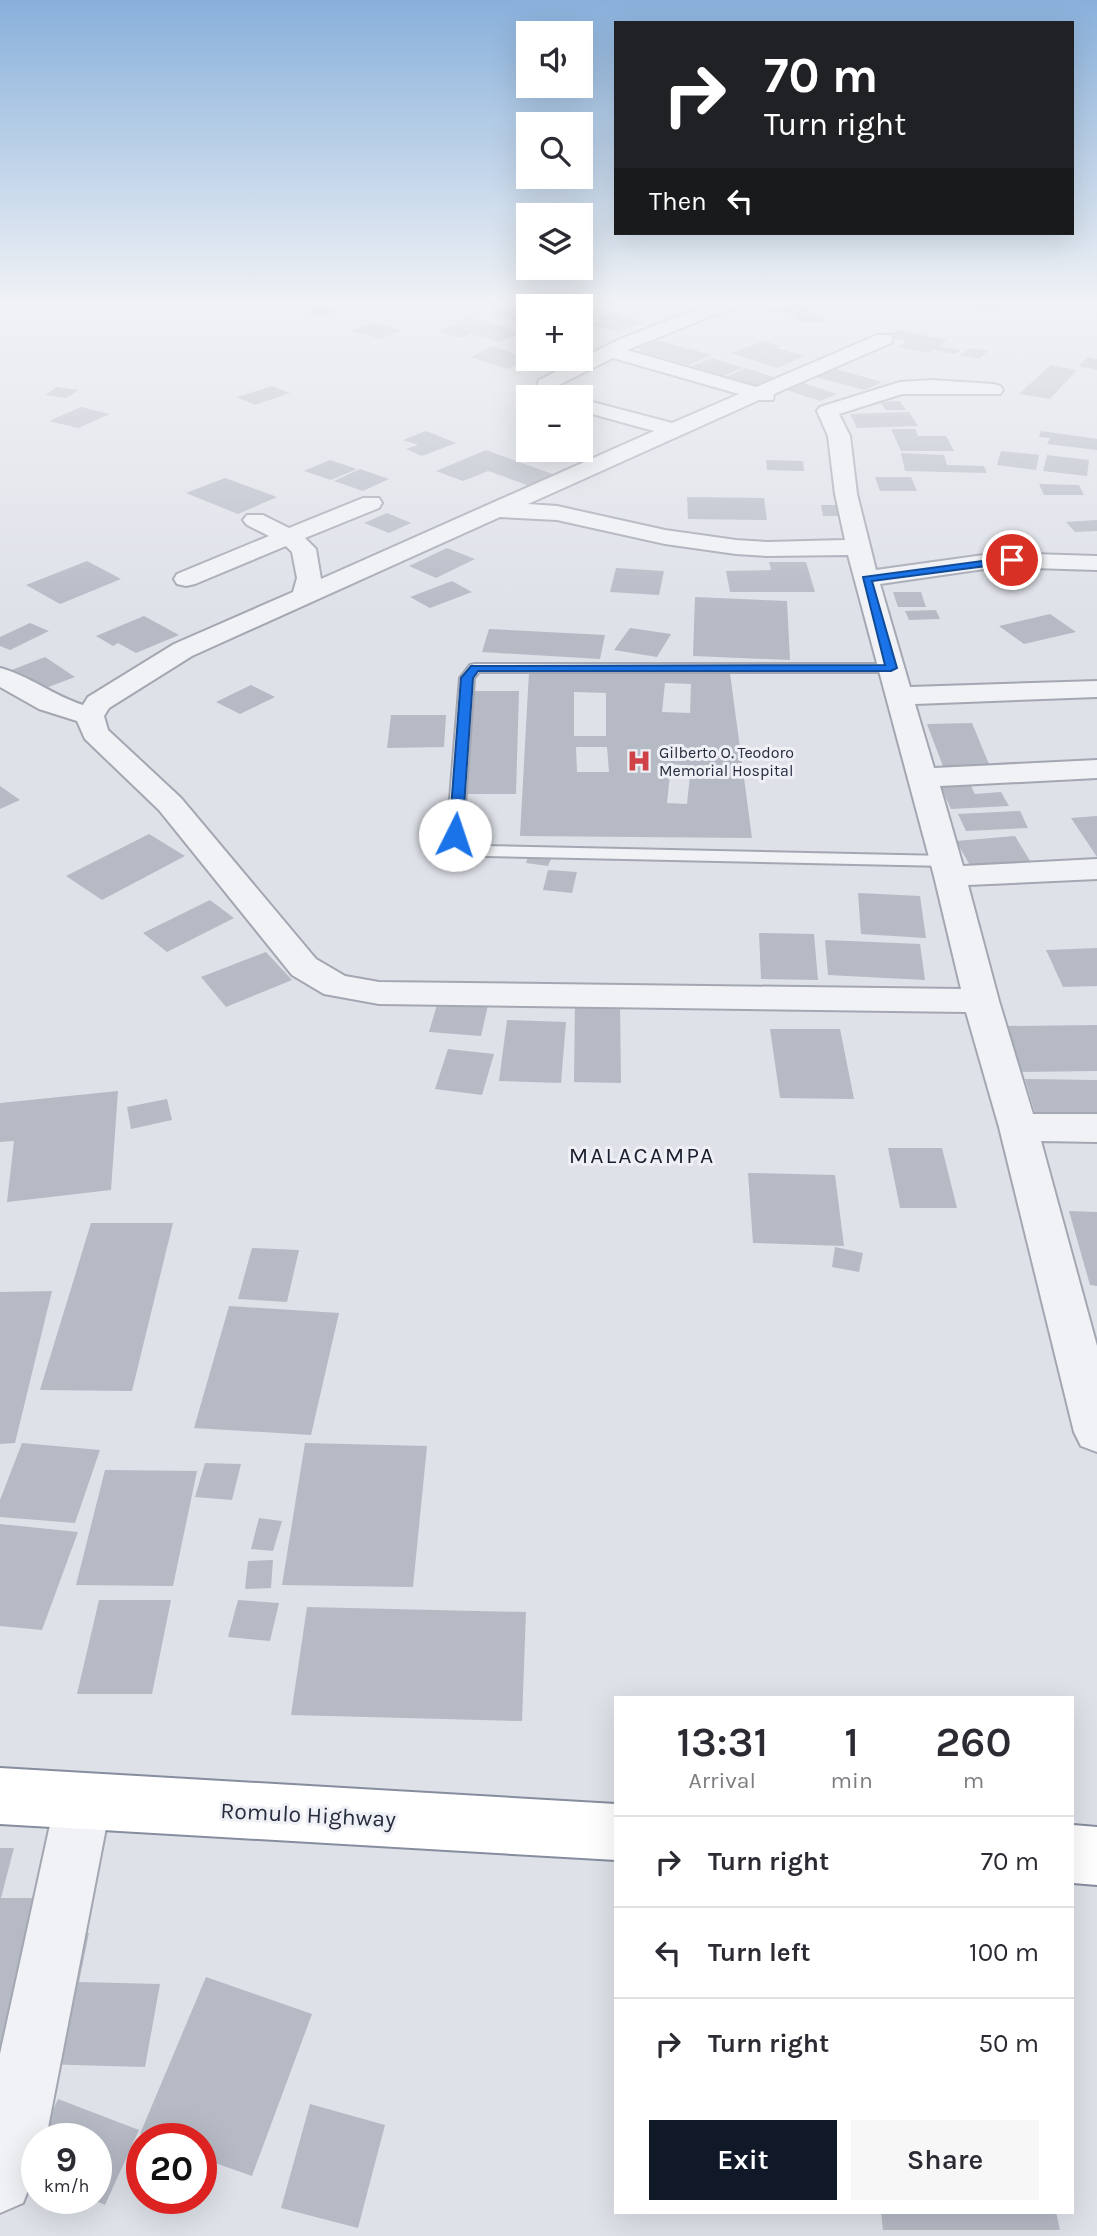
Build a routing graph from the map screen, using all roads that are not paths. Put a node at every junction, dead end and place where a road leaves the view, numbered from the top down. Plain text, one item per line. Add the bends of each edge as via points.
1 (729, 406) edge
2 (808, 406) edge
3 (593, 408) edge
4 (674, 430) junction
5 (551, 485) junction
6 (371, 503) dead end
7 (488, 513) junction
8 (585, 517) junction
9 (255, 520) dead end
10 (288, 537) junction
11 (859, 548) junction
12 (1097, 563) edge
13 (186, 579) dead end
14 (866, 579) junction
15 (304, 596) junction
16 (0, 676) edge
17 (895, 682) junction
18 (1097, 689) edge
19 (90, 716) junction
20 (1097, 769) edge
21 (923, 778) junction
22 (948, 868) junction
23 (1097, 869) edge
24 (981, 1001) junction
25 (1018, 1127) junction
26 (1097, 1128) edge
27 (1097, 1432) edge
28 (0, 1796) edge
29 (83, 1802) junction
30 (614, 1832) edge
31 (1074, 1854) edge
32 (1097, 1856) edge
33 (0, 2180) edge

1 - 4 street
2 - 11 street via 839,436
3 - 4 street
4 - 5 street
5 - 7 street
5 - 8 street
6 - 10 street
7 - 8 street via 528,509
7 - 15 street
8 - 11 street via 643,533 738,548
9 - 10 street
10 - 13 street
10 - 15 street via 304,549 309,578
11 - 14 street
12 - 14 street via 998,560
14 - 17 street
15 - 19 street via 157,664 98,703
16 - 19 street via 48,704
17 - 18 street
17 - 21 street
17 - 22 lane via 475,668 467,678 455,835 466,847 486,851
19 - 24 street via 96,733 170,804 304,967 336,986 379,993
20 - 21 street
21 - 22 street
22 - 23 street
22 - 24 street
24 - 25 street
25 - 26 street
25 - 27 street
28 - 29 highway, Romulo Highway
29 - 30 highway, Romulo Highway
29 - 33 street via 13,2143
31 - 32 highway

